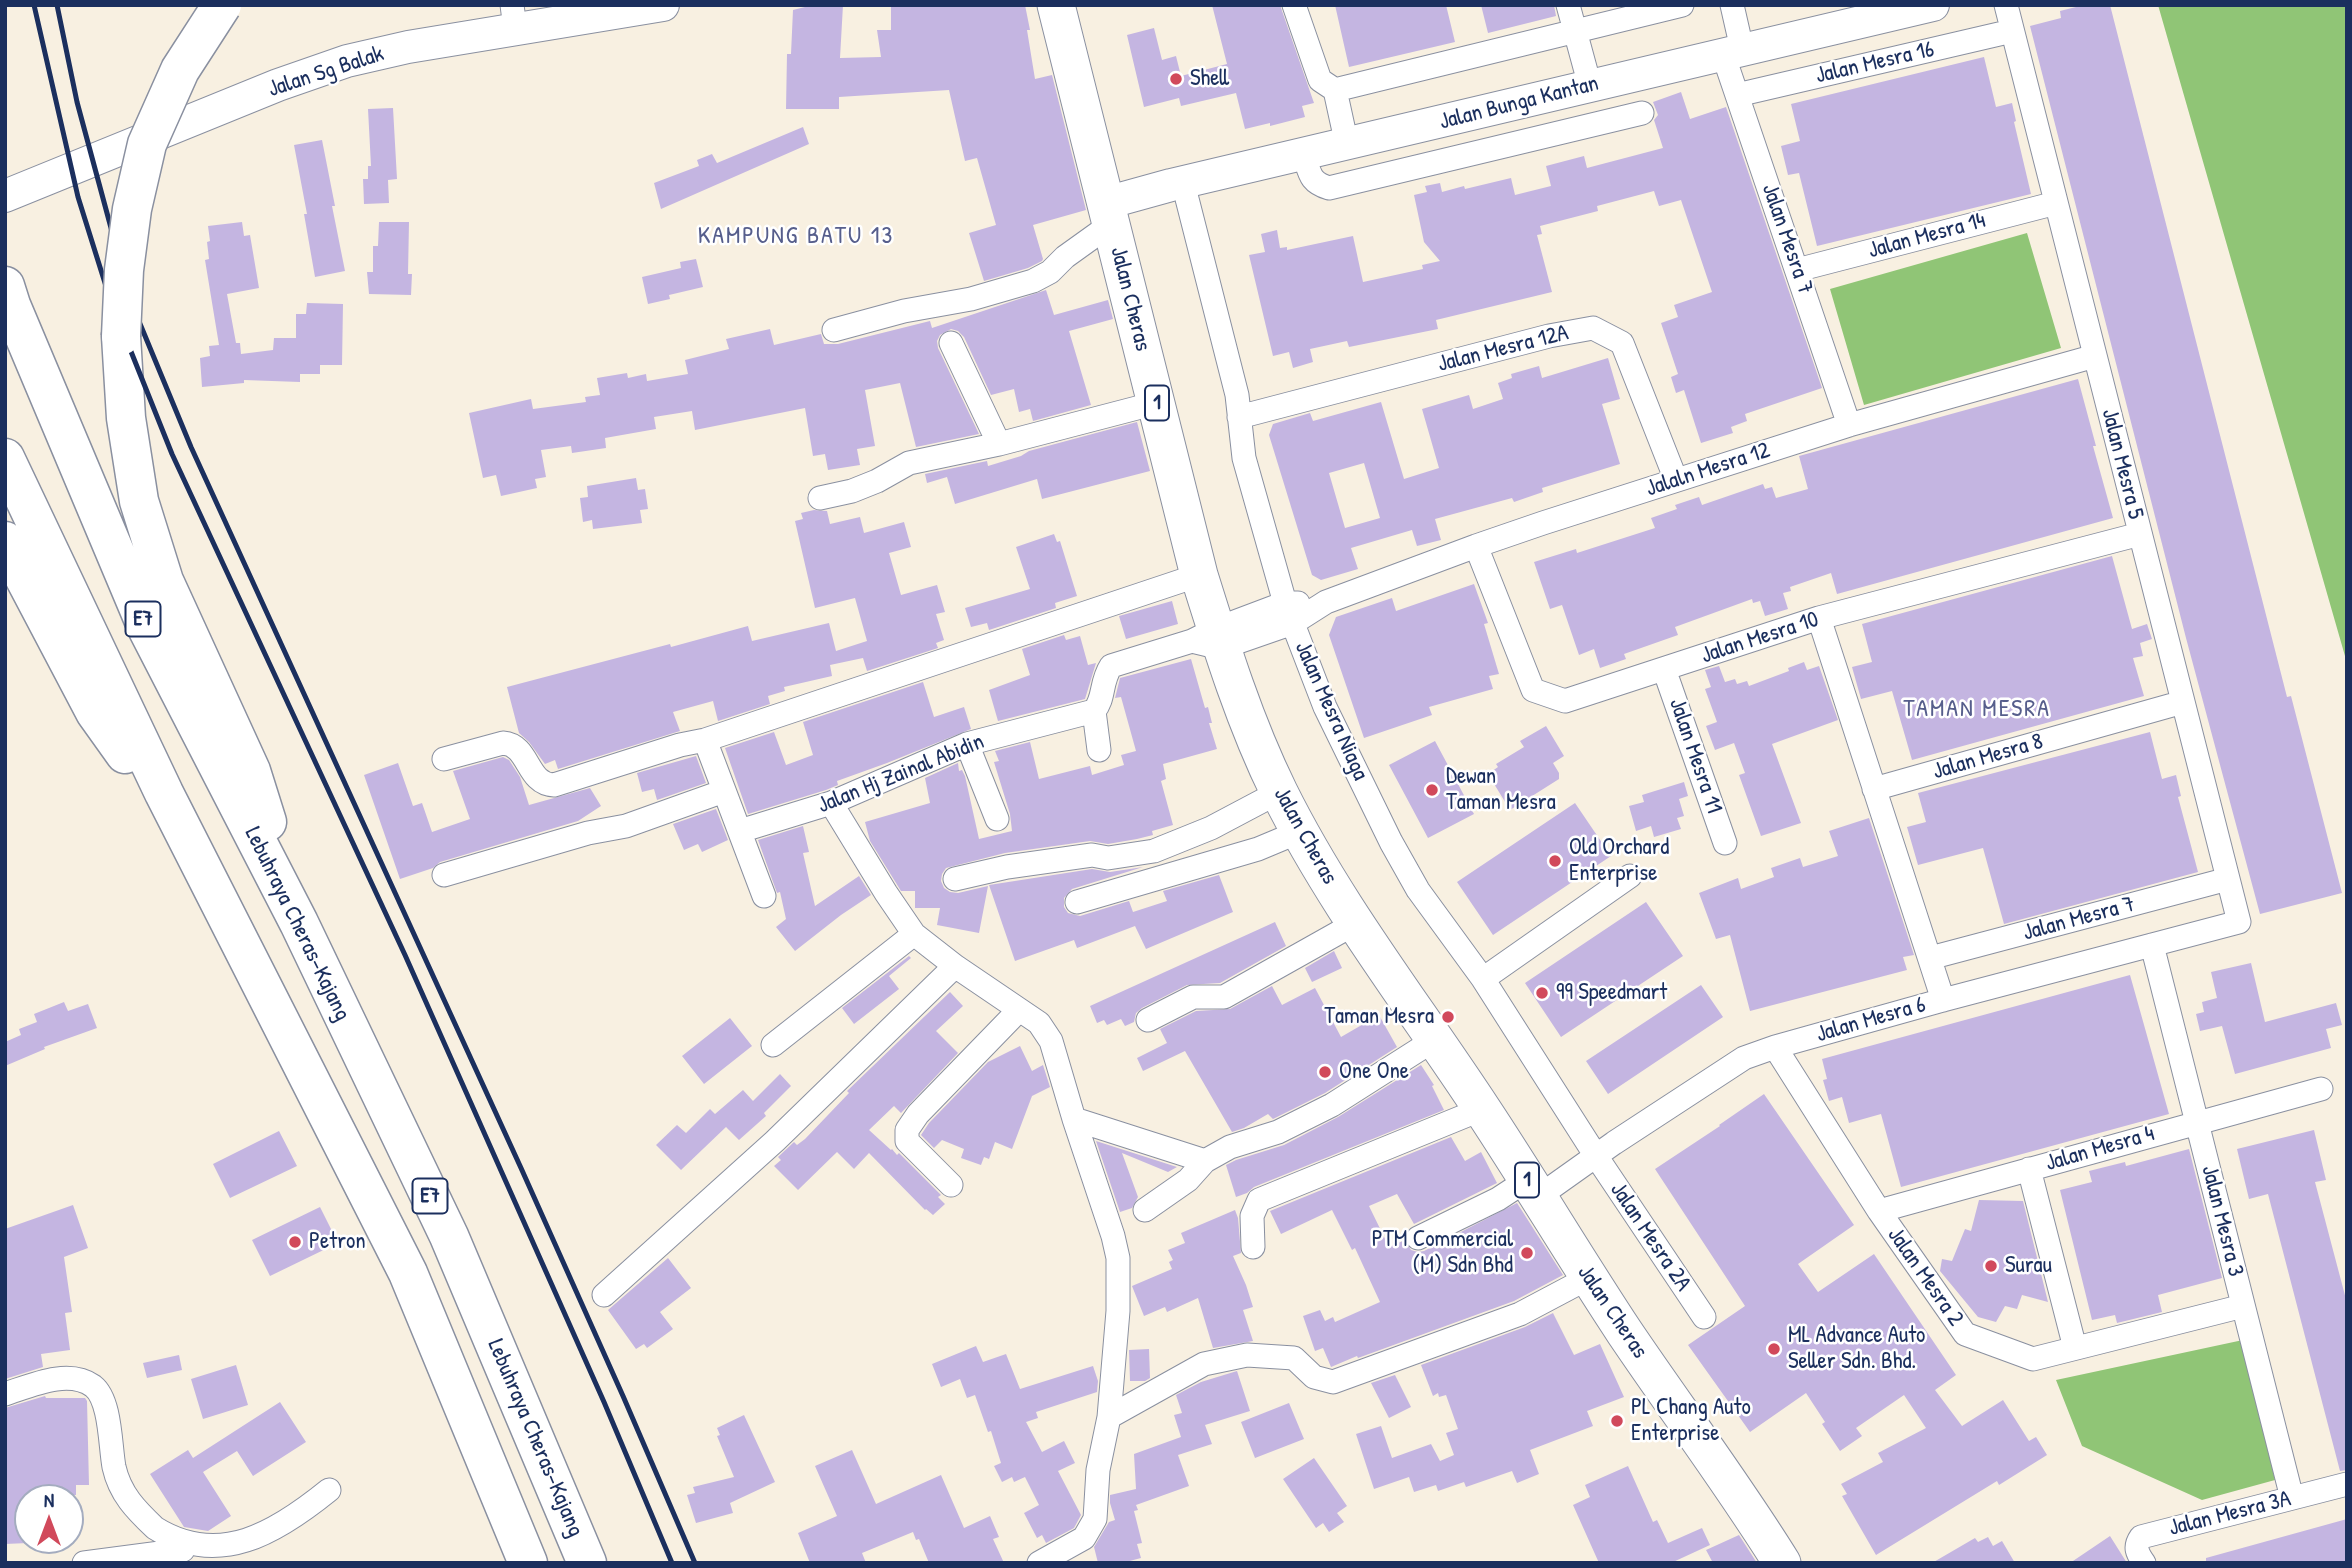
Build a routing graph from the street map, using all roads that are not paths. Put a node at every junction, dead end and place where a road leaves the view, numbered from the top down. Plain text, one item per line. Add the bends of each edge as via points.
1 (222, 5) edge
2 (663, 5) edge
3 (1056, 5) edge
4 (1294, 5) edge
5 (1568, 5) edge
6 (1682, 5) edge
7 (1731, 5) edge
8 (1933, 5) edge
9 (2006, 5) edge
10 (513, 17) edge
11 (1574, 31) junction
12 (2012, 31) junction
13 (1733, 52) junction
14 (1590, 86) junction
15 (1335, 90) junction
16 (1737, 95) junction
17 (1642, 113) dead end
18 (1347, 145) junction
19 (1304, 155) junction
20 (1183, 184) junction
21 (5, 196) edge
22 (2056, 202) junction
23 (1108, 213) junction
24 (1797, 270) junction
25 (8, 295) edge
26 (834, 330) dead end
27 (951, 343) dead end
28 (2095, 356) junction
29 (1156, 403) junction
30 (1239, 417) junction
31 (1849, 425) junction
32 (999, 444) junction
33 (5, 458) edge
34 (1676, 480) junction
35 (820, 498) dead end
36 (2140, 534) junction
37 (5, 541) edge
38 (1476, 546) junction
39 (1199, 575) junction
40 (1289, 613) junction
41 (1819, 618) junction
42 (1210, 640) junction
43 (1664, 669) junction
44 (2183, 702) junction
45 (1094, 711) junction
46 (705, 740) junction
47 (967, 744) junction
48 (1099, 751) dead end
49 (444, 759) dead end
50 (1874, 789) junction
51 (724, 791) junction
52 (1279, 792) junction
53 (163, 793) junction
54 (831, 803) junction
55 (997, 819) dead end
56 (740, 831) junction
57 (1301, 831) junction
58 (1725, 843) dead end
59 (444, 875) dead end
60 (1630, 876) dead end
61 (955, 879) dead end
62 (2228, 879) junction
63 (764, 896) dead end
64 (1077, 902) dead end
65 (2239, 922) joint
66 (299, 923) junction
67 (1354, 924) junction
68 (914, 934) junction
69 (2152, 945) junction
70 (1930, 958) junction
71 (955, 966) junction
72 (1483, 979) junction
73 (1943, 1000) junction
74 (1019, 1010) junction
75 (1148, 1020) dead end
76 (1434, 1040) junction
77 (772, 1045) dead end
78 (1776, 1047) junction
79 (2321, 1089) dead end
80 (1482, 1109) junction
81 (1074, 1119) junction
82 (2197, 1122) junction
83 (1596, 1156) junction
84 (1205, 1161) junction
85 (2029, 1169) junction
86 (951, 1185) dead end
87 (1532, 1188) junction
88 (1145, 1210) dead end
89 (1880, 1211) junction
90 (1418, 1238) dead end
91 (1253, 1247) dead end
92 (1588, 1278) junction
93 (604, 1295) dead end
94 (2243, 1306) junction
95 (1704, 1317) dead end
96 (2075, 1348) junction
97 (5, 1394) edge
98 (1109, 1417) junction
99 (2347, 1484) edge
100 (330, 1490) dead end
101 (2292, 1498) junction
102 (183, 1550) junction
103 (84, 1563) edge
104 (528, 1563) edge
105 (587, 1563) edge
106 (1039, 1563) edge
107 (1782, 1563) edge
108 (2144, 1563) edge

1 - 66 highway, bridge via 180,70 147,144 124,270 121,336 126,418 139,501 164,581 251,772
2 - 10 street, Jalan Sg Balak
3 - 23 main road, Jalan Cheras / 1
4 - 15 street via 1320,80
5 - 11 street
6 - 11 street
7 - 13 street, Jalan Mesra 7
8 - 13 street, Jalan Bunga Kantan
9 - 12 street, Jalan Mesra 5
10 - 21 street, Jalan Sg Balak via 347,61 278,85
11 - 14 street
11 - 15 street
12 - 16 street, Jalan Mesra 16
12 - 22 street, Jalan Mesra 5
13 - 14 street, Jalan Bunga Kantan
13 - 16 street, Jalan Mesra 7
14 - 18 street, Jalan Bunga Kantan
15 - 18 street
16 - 24 street, Jalan Mesra 7
17 - 19 street via 1329,188 1317,184
18 - 19 street, Jalan Bunga Kantan
19 - 20 street, Jalan Bunga Kantan
20 - 23 street, Jalan Bunga Kantan
20 - 30 street, Jalan Mesra Niaga
22 - 24 street, Jalan Mesra 14
22 - 28 street, Jalan Mesra 5
23 - 26 street via 1050,272 1033,281
23 - 29 main road, Jalan Cheras / 1
24 - 31 street, Jalan Mesra 7
25 - 66 highway, Lebuhraya Cheras–Kajang / E7 via 147,628
27 - 32 street
28 - 31 street, Jalaln Mesra 12
28 - 36 street, Jalan Mesra 5
29 - 32 street
29 - 39 main road, Jalan Cheras / 1
30 - 34 street, Jalan Mesra 12A via 1593,328 1622,343
30 - 40 street, Jalan Mesra Niaga via 1244,458
31 - 34 street, Jalaln Mesra 12
32 - 35 street via 909,463 852,491
33 - 53 highway, E7
34 - 38 street, Jalaln Mesra 12
36 - 41 street, Jalan Mesra 10
36 - 44 street, Jalan Mesra 5
37 - 53 highway via 95,712 124,752
38 - 40 street, Jalaln Mesra 12
38 - 43 street, Jalan Mesra 10 via 1533,690 1565,701
39 - 42 main road, Jalan Cheras / 1
39 - 46 street
40 - 42 street, Jalaln Mesra 12
40 - 72 street, Jalan Mesra Niaga via 1325,707 1391,842 1418,890
41 - 43 street, Jalan Mesra 10
41 - 50 street
42 - 45 street via 1111,666
42 - 52 main road, Jalan Cheras / 1
43 - 58 street, Jalan Mesra 11
44 - 50 street, Jalan Mesra 8
44 - 62 street, Jalan Mesra 5
45 - 47 street, Jalan Hj Zainal Abidin
45 - 48 street
46 - 49 street via 554,785 537,779 512,744
46 - 51 street
47 - 54 street, Jalan Hj Zainal Abidin
47 - 55 street
50 - 70 street
51 - 56 street
51 - 59 street via 626,826 588,832
52 - 57 main road, Jalan Cheras / 1
52 - 61 street via 1211,828 1154,851 1108,858 1092,855
53 - 104 highway, E7 via 408,1273
54 - 56 street, Jalan Hj Zainal Abidin
54 - 68 street
56 - 63 street
57 - 64 street via 1258,849
57 - 67 main road, Jalan Cheras / 1
60 - 72 street
62 - 65 street, Jalan Mesra 5
62 - 70 street, Jalan Mesra 7
65 - 69 street, Jalan Mesra 6
66 - 105 highway, Lebuhraya Cheras–Kajang / E7 via 449,1236
67 - 75 street via 1224,997 1193,997
67 - 76 main road, Jalan Cheras / 1
68 - 71 street
68 - 77 street
69 - 73 street, Jalan Mesra 6
69 - 82 street, Jalan Mesra 3
70 - 73 street
71 - 74 street
71 - 93 street via 775,1141
72 - 83 street, Jalan Mesra Niaga
73 - 78 street, Jalan Mesra 6
74 - 81 street via 1039,1024 1051,1041
74 - 86 street via 907,1130 907,1141
76 - 80 main road, Jalan Cheras / 1
76 - 84 street via 1332,1105
78 - 83 street, Jalan Mesra 6 via 1744,1058
78 - 89 street, Jalan Mesra 2
79 - 82 street, Jalan Mesra 4
80 - 87 main road, Jalan Cheras / 1
80 - 91 street via 1259,1200 1252,1216
81 - 84 street
81 - 98 street via 1118,1258
82 - 85 street, Jalan Mesra 4
82 - 94 street, Jalan Mesra 3
83 - 87 street, Jalan Mesra 6
83 - 95 street, Jalan Mesra 2A
84 - 88 street via 1188,1180
85 - 89 street, Jalan Mesra 4
85 - 96 street
87 - 90 street, Jalan Mesra 6 via 1498,1199
87 - 92 main road, Jalan Cheras / 1
89 - 96 street, Jalan Mesra 2 via 1965,1334 2033,1359
92 - 98 street via 1520,1314 1333,1382 1314,1377 1294,1358 1247,1355 1205,1364
92 - 107 main road, Jalan Cheras / 1
94 - 96 street, Jalan Mesra 2
94 - 101 street, Jalan Mesra 3
97 - 102 street via 56,1379 94,1387 105,1405 121,1488 132,1506
98 - 106 street via 1098,1470 1095,1519 1084,1538
99 - 101 street, Jalan Mesra 3A
100 - 102 street via 252,1548 206,1556
101 - 108 street, Jalan Mesra 3A via 2141,1537 2137,1553
102 - 103 street

